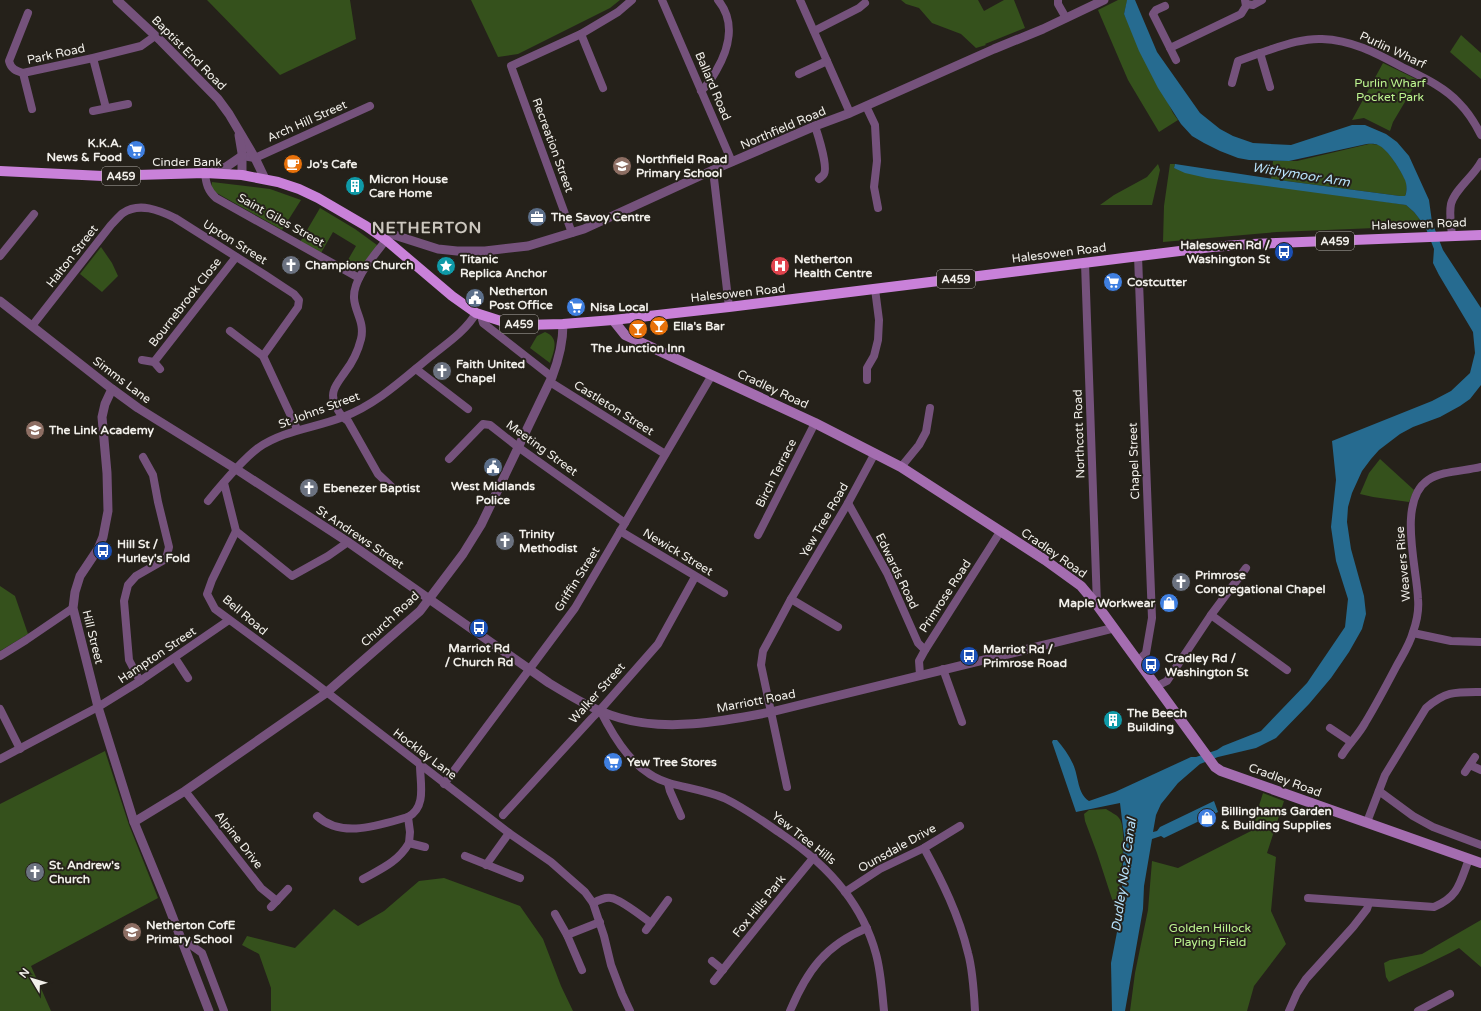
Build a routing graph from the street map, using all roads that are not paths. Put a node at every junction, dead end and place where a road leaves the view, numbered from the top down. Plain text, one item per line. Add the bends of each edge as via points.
1 (116, 0) edge
2 (632, 0) edge
3 (662, 0) edge
4 (718, 0) edge
5 (800, 0) edge
6 (1058, 0) edge
7 (1104, 0) edge
8 (1262, 0) edge
9 (1246, 2) edge
10 (865, 3) dead end
11 (1165, 6) dead end
12 (28, 13) dead end
13 (1066, 18) junction
14 (814, 31) junction
15 (582, 34) junction
16 (156, 36) junction
17 (1170, 48) junction
18 (1260, 53) junction
19 (93, 58) junction
20 (1176, 60) dead end
21 (827, 61) junction
22 (23, 73) junction
23 (799, 74) dead end
24 (1232, 83) dead end
25 (1270, 87) dead end
26 (603, 88) dead end
27 (701, 91) junction
28 (128, 104) dead end
29 (370, 106) dead end
30 (866, 106) junction
31 (106, 108) junction
32 (32, 110) dead end
33 (94, 111) dead end
34 (850, 113) junction
35 (815, 126) junction
36 (238, 130) junction
37 (1481, 135) edge
38 (242, 156) junction
39 (255, 158) junction
40 (732, 162) junction
41 (1480, 165) edge
42 (714, 170) junction
43 (0, 171) edge
44 (208, 173) junction
45 (242, 175) junction
46 (264, 179) junction
47 (819, 179) dead end
48 (278, 182) joint
49 (136, 208) joint
50 (878, 208) dead end
51 (34, 214) dead end
52 (377, 233) junction
53 (572, 233) junction
54 (1481, 235) edge
55 (1449, 236) junction
56 (386, 240) junction
57 (416, 243) junction
58 (401, 253) junction
59 (0, 256) edge
60 (1138, 256) junction
61 (236, 257) junction
62 (1085, 263) junction
63 (359, 278) junction
64 (875, 290) junction
65 (0, 301) edge
66 (729, 308) junction
67 (479, 314) junction
68 (613, 320) junction
69 (563, 324) junction
70 (32, 326) junction
71 (230, 331) dead end
72 (263, 356) junction
73 (142, 360) dead end
74 (154, 362) junction
75 (416, 368) junction
76 (160, 369) dead end
77 (712, 375) junction
78 (551, 380) junction
79 (867, 380) dead end
80 (112, 389) junction
81 (930, 408) dead end
82 (468, 409) dead end
83 (342, 417) junction
84 (815, 423) junction
85 (297, 429) junction
86 (518, 447) junction
87 (875, 453) junction
88 (665, 454) junction
89 (143, 456) dead end
90 (449, 459) dead end
91 (901, 467) junction
92 (1481, 467) edge
93 (236, 469) junction
94 (224, 482) junction
95 (396, 491) dead end
96 (208, 501) dead end
97 (848, 503) junction
98 (625, 523) junction
99 (236, 531) junction
100 (620, 531) junction
101 (1000, 532) junction
102 (758, 535) dead end
103 (348, 542) junction
104 (1246, 568) dead end
105 (695, 577) junction
106 (724, 593) dead end
107 (791, 599) junction
108 (429, 600) junction
109 (1097, 605) junction
110 (73, 608) junction
111 (1211, 614) junction
112 (229, 620) junction
113 (838, 627) dead end
114 (1114, 628) junction
115 (1413, 633) junction
116 (1481, 642) edge
117 (924, 650) junction
118 (0, 656) edge
119 (175, 658) junction
120 (1138, 661) junction
121 (529, 669) junction
122 (943, 669) junction
123 (1287, 670) dead end
124 (920, 675) junction
125 (188, 678) dead end
126 (140, 681) junction
127 (1157, 686) junction
128 (1481, 692) edge
129 (326, 693) junction
130 (98, 707) junction
131 (0, 709) edge
132 (600, 710) junction
133 (772, 712) junction
134 (962, 722) dead end
135 (1330, 728) dead end
136 (1351, 742) junction
137 (20, 749) junction
138 (1342, 755) dead end
139 (1476, 757) dead end
140 (0, 759) edge
141 (420, 765) junction
142 (1481, 770) edge
143 (668, 783) junction
144 (444, 784) junction
145 (787, 787) dead end
146 (185, 791) junction
147 (1378, 791) junction
148 (503, 815) dead end
149 (316, 816) dead end
150 (681, 816) dead end
151 (408, 817) junction
152 (134, 822) junction
153 (1368, 822) junction
154 (960, 826) dead end
155 (509, 833) junction
156 (409, 843) junction
157 (1481, 845) edge
158 (425, 847) dead end
159 (924, 848) junction
160 (465, 856) dead end
161 (814, 857) junction
162 (1469, 859) junction
163 (1481, 863) edge
164 (486, 865) junction
165 (520, 878) dead end
166 (362, 879) dead end
167 (288, 889) dead end
168 (845, 892) junction
169 (1308, 898) dead end
170 (277, 900) junction
171 (668, 900) dead end
172 (1369, 902) junction
173 (593, 903) junction
174 (271, 907) dead end
175 (555, 914) dead end
176 (600, 922) junction
177 (651, 923) junction
178 (867, 928) junction
179 (646, 930) dead end
180 (567, 935) junction
181 (184, 945) junction
182 (712, 961) dead end
183 (582, 970) dead end
184 (723, 970) junction
185 (714, 981) dead end
186 (1450, 994) dead end
187 (209, 1011) edge
188 (224, 1011) edge
189 (630, 1011) edge
190 (790, 1011) edge
191 (884, 1011) edge
192 (975, 1011) edge
193 (1289, 1011) edge
194 (1418, 1011) edge

1 - 16 street, Baptist End Road
2 - 15 street via 618,12
3 - 27 street, Ballard Road
4 - 27 street via 726,11 729,40 721,62 709,83
5 - 14 street
6 - 13 street
7 - 13 street, Northfield Road
8 - 9 street via 1253,5
9 - 17 street via 1244,10 1236,17
10 - 14 street
11 - 17 street via 1153,14
12 - 22 street, Park Road via 9,61 14,70
13 - 30 street, Northfield Road
14 - 21 street
15 - 26 street
15 - 53 street, Recreation Street via 511,66
16 - 19 street, Park Road via 141,46
16 - 36 street, Baptist End Road via 218,99
17 - 20 street
18 - 24 street, Purlin Wharf via 1238,61
18 - 25 street
18 - 37 street, Purlin Wharf via 1279,46 1314,39 1344,41 1364,47 1442,88 1468,113
19 - 22 street, Park Road
19 - 31 street, Park Road
21 - 23 street
21 - 34 street
22 - 32 street, Park Road
27 - 40 street, Ballard Road
28 - 31 street
29 - 39 street, Arch Hill Street
30 - 34 street, Northfield Road
30 - 50 street via 875,125 878,161 874,187
31 - 33 street
34 - 35 street, Northfield Road
35 - 40 street, Northfield Road
35 - 47 street via 825,171
36 - 38 street, Baptist End Road
36 - 39 street, Baptist End Road
38 - 39 street
38 - 44 street
38 - 45 street, Baptist End Road
39 - 46 street, Baptist End Road
40 - 42 street, Northfield Road
41 - 55 street via 1455,196
42 - 53 street, Northfield Road
42 - 66 street
43 - 44 main road, Cinder Bank / A459 via 103,176
44 - 45 main road, Cinder Bank / A459
44 - 63 street, Saint Giles Street via 207,186 216,198
45 - 46 main road, Cinder Bank / A459
46 - 48 main road, Cinder Bank / A459
48 - 52 main road, Halesowen Road / A459 via 327,202
49 - 61 street, Upton Street via 161,211
49 - 70 street, Halton Street via 123,213 111,224
51 - 59 street
52 - 56 main road, Halesowen Road / A459
52 - 57 street, Northfield Road via 388,233
53 - 57 street, Northfield Road via 528,246 485,251 438,249
54 - 55 main road, Halesowen Road / A459
55 - 60 main road, Halesowen Road / A459 via 1252,244
56 - 58 main road, Halesowen Road / A459
56 - 63 street
57 - 58 street via 408,244
58 - 67 main road, Halesowen Road / A459 via 452,296
60 - 62 main road, Halesowen Road / A459
60 - 120 street, Chapel Street via 1152,618 1146,654
61 - 72 street, Upton Street via 294,294 299,300 298,306
61 - 74 street, Bournebrook Close
62 - 64 main road, Halesowen Road / A459
62 - 109 street, Northcott Road
63 - 83 street via 354,297 361,320 361,340 333,394
64 - 66 main road, Halesowen Road / A459
64 - 79 street via 879,320 878,340 874,356 867,368
65 - 70 street, Simms Lane
66 - 68 main road, Halesowen Road / A459
67 - 69 main road, Halesowen Road / A459 via 524,325
67 - 75 street, St Johns Street
67 - 78 street, Castleton Street via 483,323
68 - 69 main road, Halesowen Road / A459
68 - 77 main road, Cradley Road via 625,335
69 - 78 street, Church Road via 559,359
70 - 80 street, Simms Lane
71 - 72 street
72 - 85 street
73 - 74 street, Bournebrook Close
74 - 76 street, Bournebrook Close
75 - 82 street
75 - 83 street, St Johns Street via 362,409
77 - 84 main road, Cradley Road
77 - 88 street, Griffin Street
78 - 86 street, Church Road
78 - 88 street, Castleton Street
80 - 93 street, Simms Lane
80 - 110 street, Hill Street via 102,417 108,510 103,537 80,576
81 - 91 street via 926,432
83 - 85 street, St Johns Street
83 - 95 street via 348,422 378,474
84 - 87 main road, Cradley Road
84 - 102 street, Birch Terrace
85 - 93 street, St Johns Street via 258,448
86 - 90 street, Meeting Street via 490,425 484,424
86 - 98 street, Meeting Street
86 - 108 street, Church Road via 474,536
87 - 91 main road, Cradley Road
87 - 97 street, Yew Tree Road
88 - 98 street, Griffin Street
89 - 126 street via 153,475 169,547 164,560 136,576 128,585 124,601 130,660
91 - 101 main road, Cradley Road
92 - 115 street, Weavers Rise via 1435,476 1427,480 1413,503 1411,535 1418,598
93 - 94 street, St Johns Street
93 - 103 street, St Andrews Street
94 - 96 street, St Johns Street
94 - 99 street
97 - 107 street, Yew Tree Road
97 - 117 street, Edwards Road via 887,573 918,643
98 - 100 street, Griffin Street
99 - 103 street via 292,576
99 - 112 street, Bell Road via 207,594 214,608
100 - 105 street, Newick Street
100 - 121 street, Griffin Street via 575,608
101 - 109 main road, Cradley Road via 1081,586
101 - 117 street, Primrose Road
103 - 108 street, St Andrews Street
104 - 111 street
105 - 106 street, Newick Street
105 - 132 street, Walker Street via 658,644
107 - 113 street
107 - 133 street, Yew Tree Road via 763,651 761,665
108 - 121 street, Marriott Road
108 - 129 street, Church Road via 420,611
109 - 114 main road, Cradley Road
110 - 118 street
110 - 130 street, Hill Street
111 - 123 street
111 - 127 street via 1167,681
112 - 119 street, Hampton Street
112 - 129 street, Bell Road
114 - 120 main road, Cradley Road
114 - 122 street, Marriott Road
115 - 116 street via 1451,641
115 - 136 street, Weavers Rise via 1364,725
117 - 124 street, Primrose Road via 919,661
119 - 125 street
119 - 126 street, Hampton Street
120 - 127 main road, Cradley Road
121 - 132 street, Marriott Road via 579,701
121 - 144 street, Griffin Street
122 - 124 street, Marriott Road
122 - 134 street
124 - 133 street, Marriott Road
126 - 130 street, Hampton Street
127 - 153 main road, Cradley Road via 1213,764 1221,770
128 - 147 street via 1445,694 1426,708
129 - 141 street, Hockley Lane
129 - 146 street, Church Road
130 - 137 street, Hampton Street
130 - 152 street, Hill Street
131 - 137 street
132 - 133 street, Marriott Road via 621,718 668,724 714,722
132 - 143 street, Yew Tree Hills via 611,732 628,755 647,772
132 - 148 street, Walker Street
133 - 145 street, Yew Tree Road
135 - 136 street
136 - 138 street, Weavers Rise
137 - 140 street, Hampton Street
139 - 142 street via 1468,769
141 - 144 street, Hockley Lane
141 - 151 street via 421,802 414,814
143 - 150 street
143 - 161 street, Yew Tree Hills via 723,798 738,805
144 - 155 street, Hockley Lane
146 - 152 street, Church Road
146 - 170 street, Alpine Drive via 261,888
147 - 153 street
147 - 157 street via 1433,827
149 - 151 street via 332,825 358,830
151 - 156 street
152 - 181 street, Hill Street
153 - 162 main road, Cradley Road
154 - 159 street, Ounsdale Drive
155 - 164 street
155 - 173 street, Hockley Lane via 551,862 585,892
156 - 158 street
156 - 166 street via 395,860
159 - 168 street, Ounsdale Drive via 880,869
159 - 192 street via 950,900 969,954
160 - 164 street
161 - 168 street, Yew Tree Hills via 831,873
161 - 184 street, Fox Hills Park
162 - 163 main road, Cradley Road
162 - 172 street via 1457,889 1443,904 1422,907
164 - 165 street
167 - 170 street
168 - 178 street, Yew Tree Hills
169 - 172 street
170 - 174 street
171 - 177 street
172 - 193 street via 1367,909 1353,927 1306,979
173 - 176 street, Hockley Lane
173 - 177 street via 604,898 612,898
175 - 180 street
176 - 180 street
176 - 189 street, Hockley Lane via 611,965
177 - 179 street
178 - 190 street via 839,942 818,962 806,977
178 - 191 street, Yew Tree Hills via 876,954
180 - 183 street
181 - 187 street, Hill Street
181 - 188 street via 188,943 202,953
182 - 184 street
184 - 185 street, Fox Hills Park
186 - 194 street

